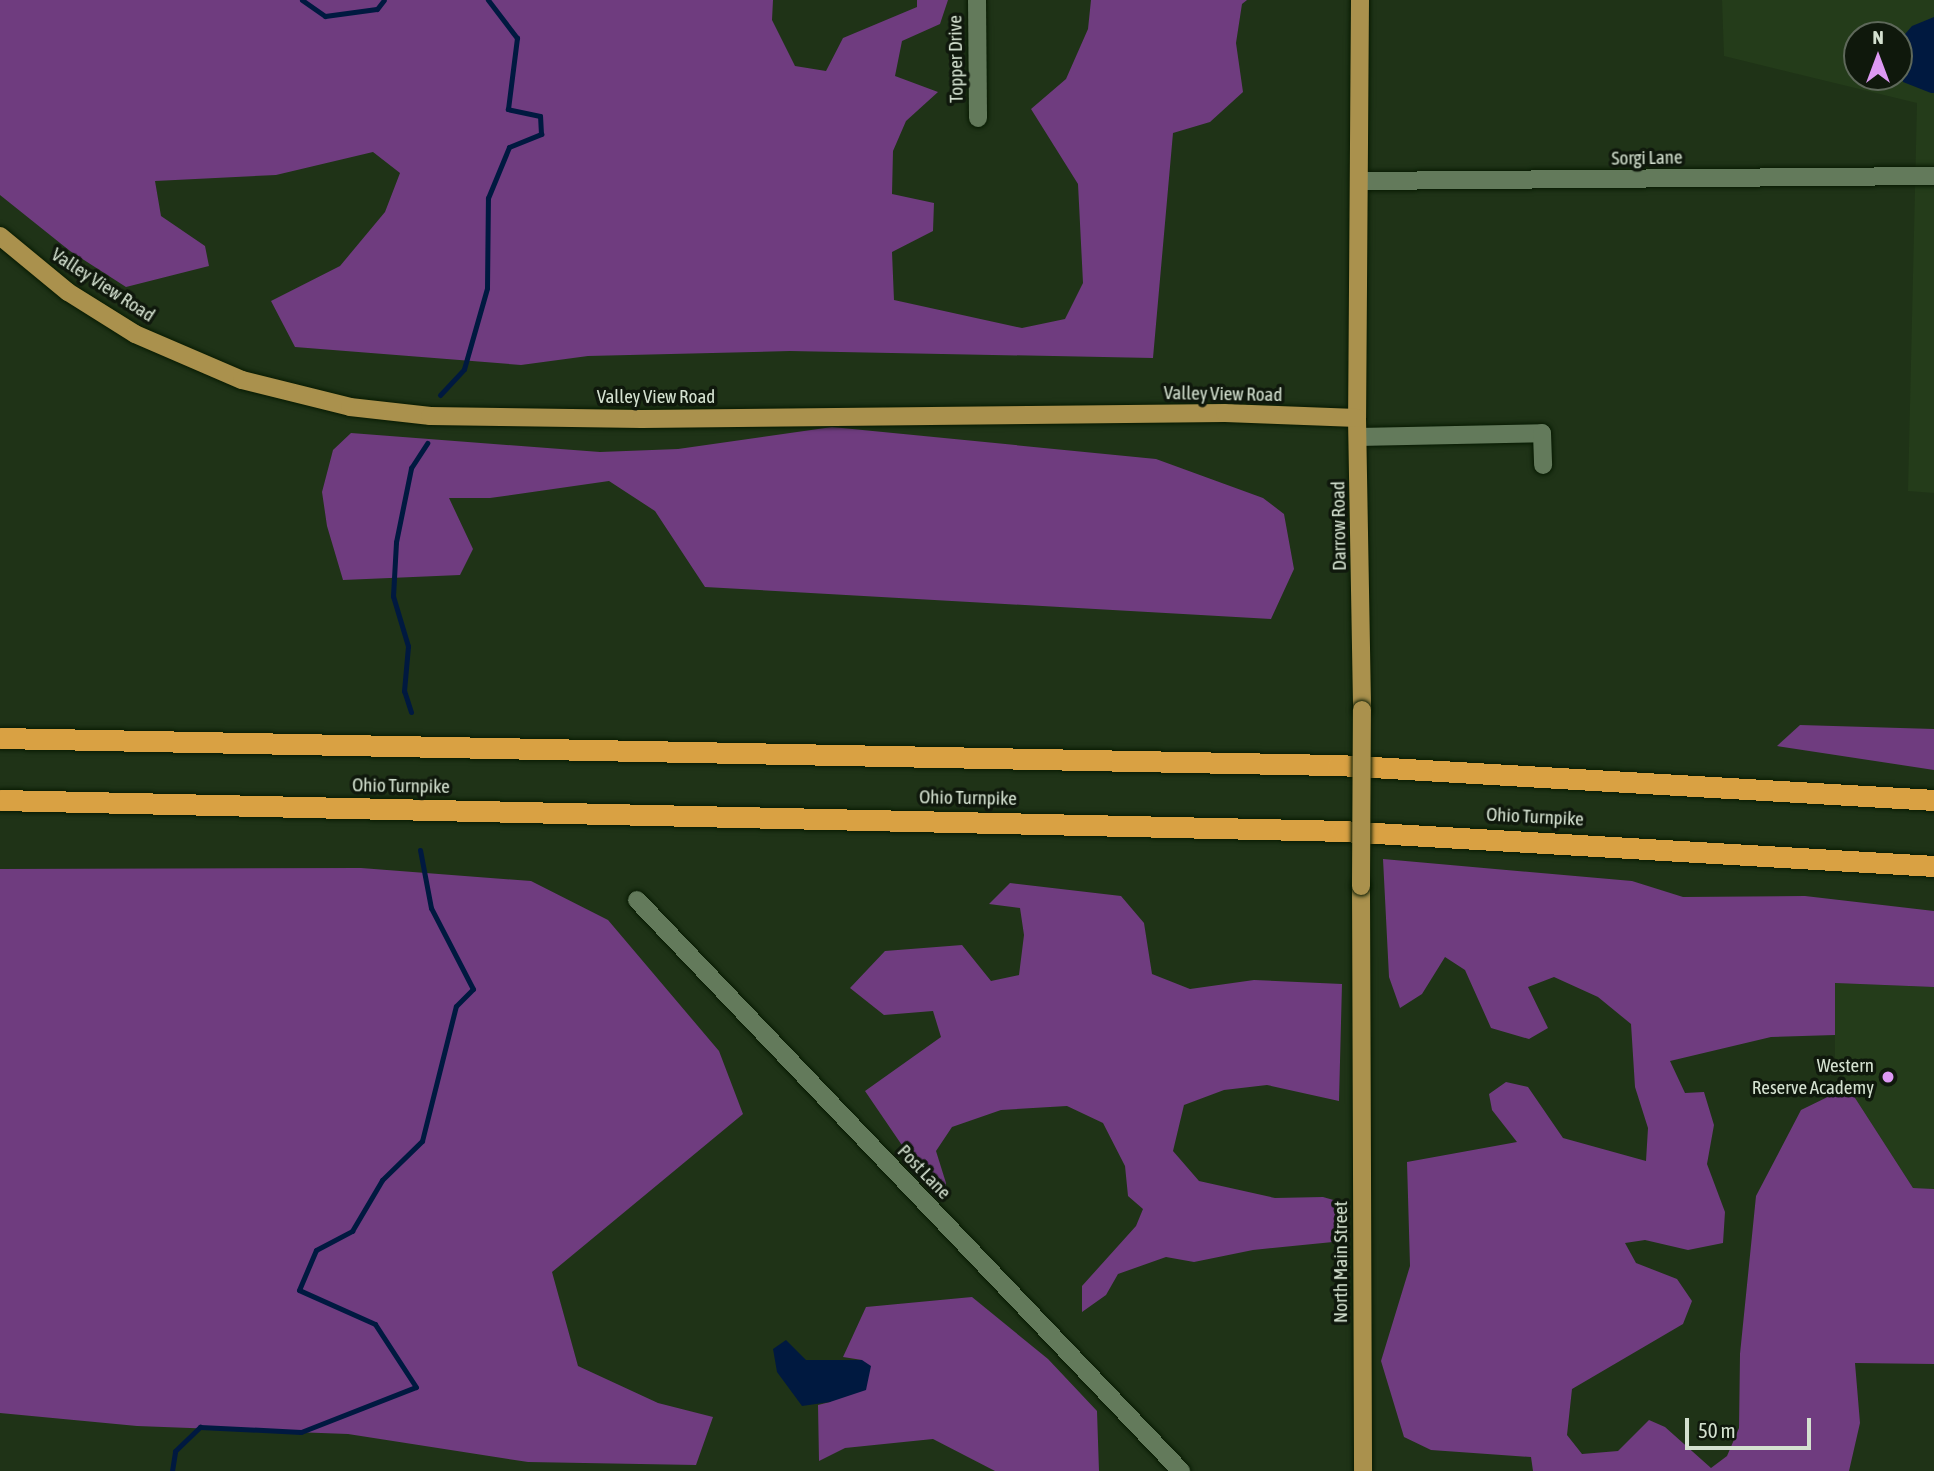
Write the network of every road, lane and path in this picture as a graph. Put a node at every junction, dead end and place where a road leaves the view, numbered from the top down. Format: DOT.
graph roads {
  1 [pos="977,0"];
  2 [pos="1360,0"];
  3 [pos="978,118"];
  4 [pos="1934,176"];
  5 [pos="1360,181"];
  6 [pos="0,236"];
  7 [pos="1357,418"];
  8 [pos="1358,437"];
  9 [pos="1543,465"];
  10 [pos="0,738"];
  11 [pos="0,800"];
  12 [pos="1934,800"];
  13 [pos="1934,866"];
  14 [pos="637,900"];
  15 [pos="1360,1052"];
  16 [pos="1181,1471"];
  17 [pos="1363,1471"];
  1 -- 3 [label="street, Topper Drive"];
  2 -- 5 [label="main road, Darrow Road"];
  4 -- 5 [label="street, Sorgi Lane"];
  5 -- 7 [label="main road, Darrow Road"];
  6 -- 7 [label="main road, Valley View Road"];
  7 -- 8 [label="main road, Darrow Road"];
  8 -- 9 [label="street"];
  8 -- 15 [label="main road, Darrow Road, bridge"];
  10 -- 12 [label="highway, Ohio Turnpike"];
  11 -- 13 [label="highway, Ohio Turnpike"];
  14 -- 16 [label="street, Post Lane"];
  15 -- 17 [label="main road, North Main Street"];
}
